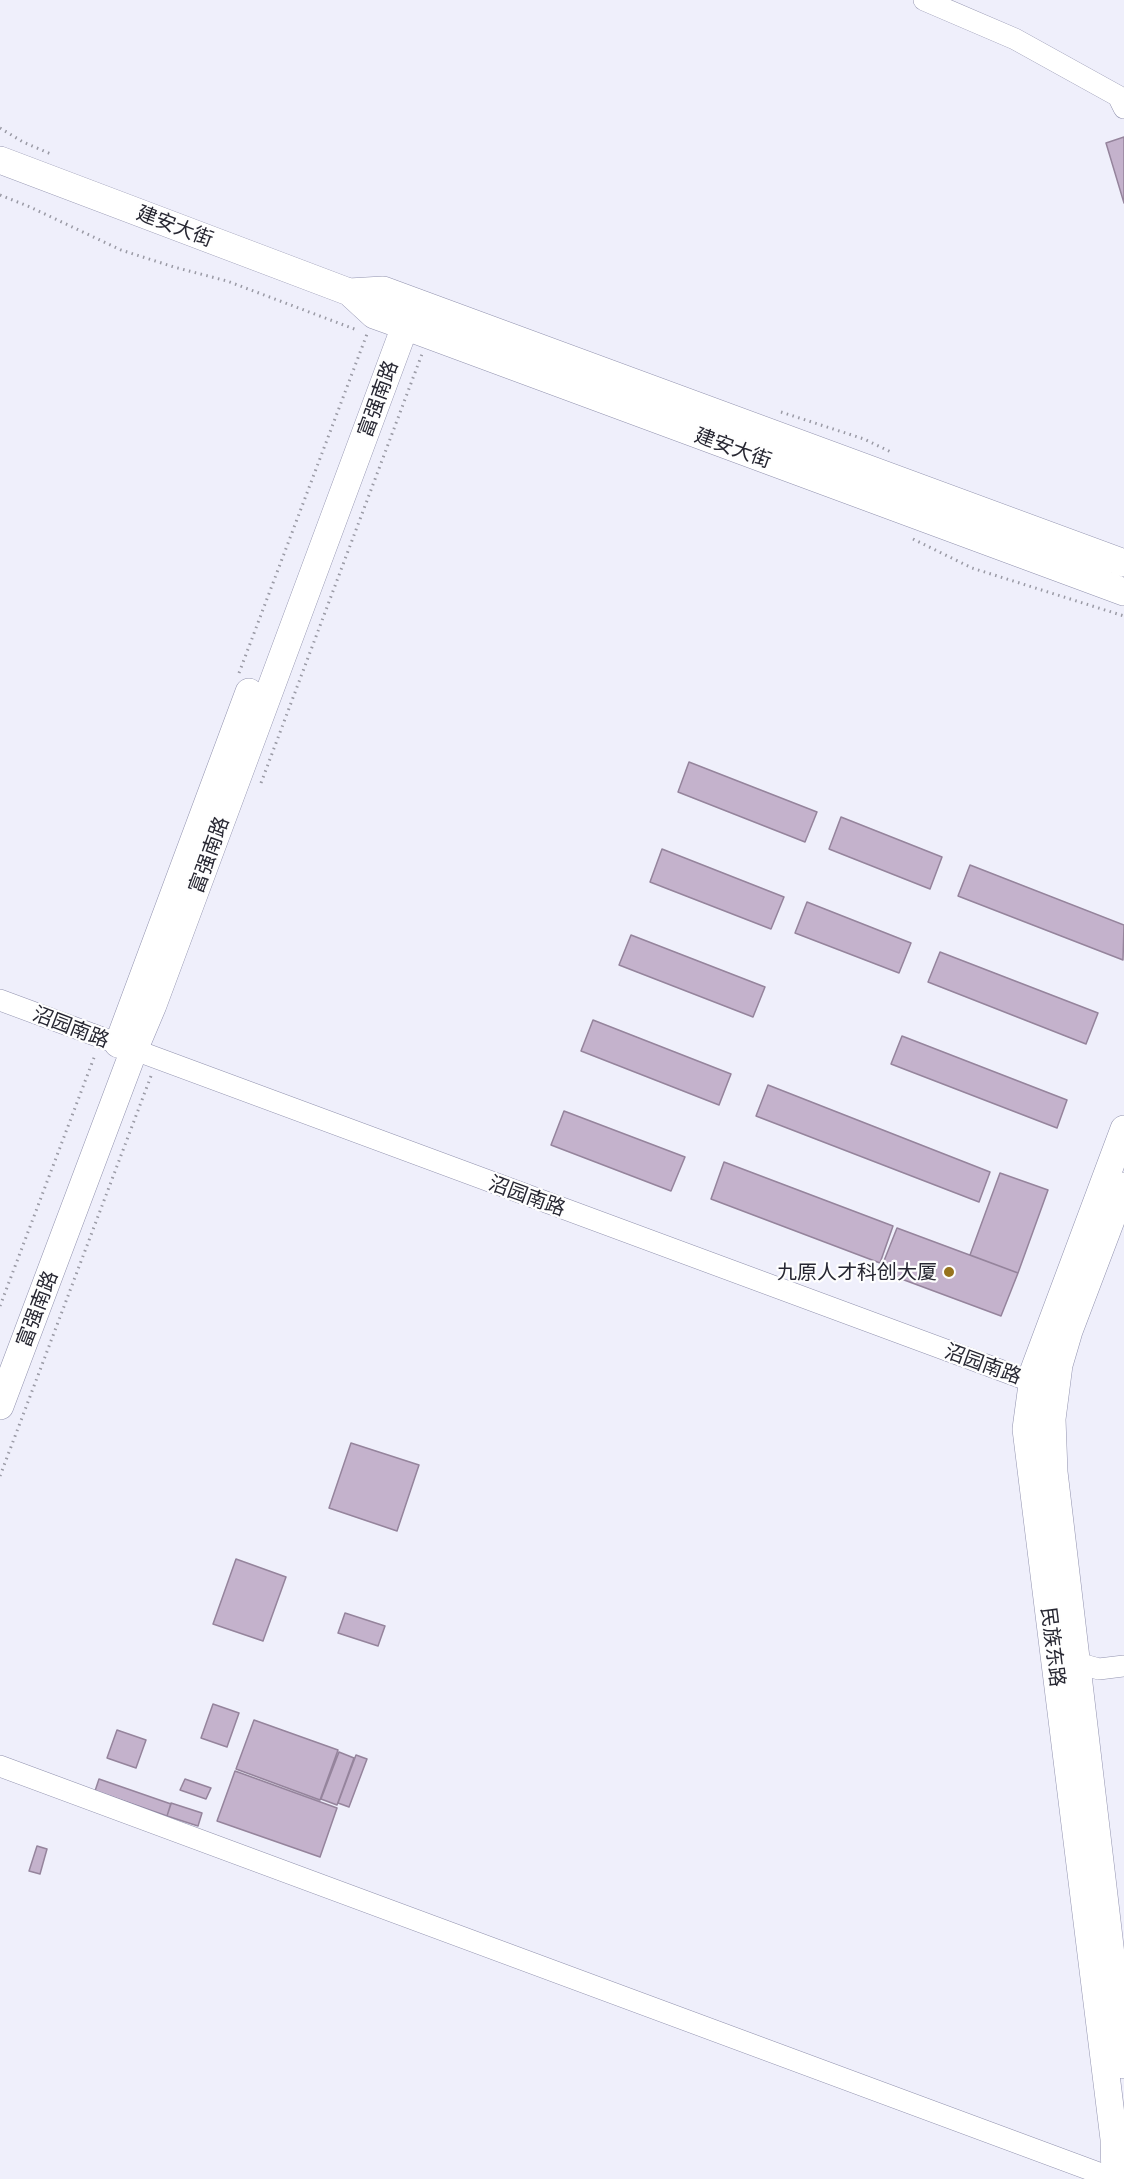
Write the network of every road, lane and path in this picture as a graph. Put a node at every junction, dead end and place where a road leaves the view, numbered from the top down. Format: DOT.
graph roads {
  1 [pos="924,0"];
  2 [pos="1124,108"];
  3 [pos="0,160"];
  4 [pos="401,311"];
  5 [pos="1124,563"];
  6 [pos="1124,592"];
  7 [pos="0,1000"];
  8 [pos="126,1047"];
  9 [pos="1124,1129"];
  10 [pos="1124,1186"];
  11 [pos="0,1356"];
  12 [pos="1044,1386"];
  13 [pos="0,1406"];
  14 [pos="1077,1663"];
  15 [pos="1124,1666"];
  16 [pos="0,1766"];
  17 [pos="1124,2066"];
  18 [pos="1115,2179"];
  1 -- 2 [label="street"];
  3 -- 4 [label="main road, 建安大街"];
  4 -- 5 [label="main road, 建安大街"];
  4 -- 6 [label="main road, 建安大街"];
  4 -- 8 [label="main road, 富强南路"];
  7 -- 8 [label="street, 沼园南路"];
  8 -- 11 [label="main road, 富强南路"];
  8 -- 12 [label="street, 沼园南路"];
  8 -- 13 [label="main road, 富强南路"];
  9 -- 12 [label="main road, 民族东路"];
  10 -- 12 [label="main road, 民族东路"];
  12 -- 14 [label="main road, 民族东路"];
  12 -- 18 [label="main road, 民族东路"];
  14 -- 15 [label="street"];
  14 -- 17 [label="main road, 民族东路"];
  16 -- 18 [label="street"];
}
